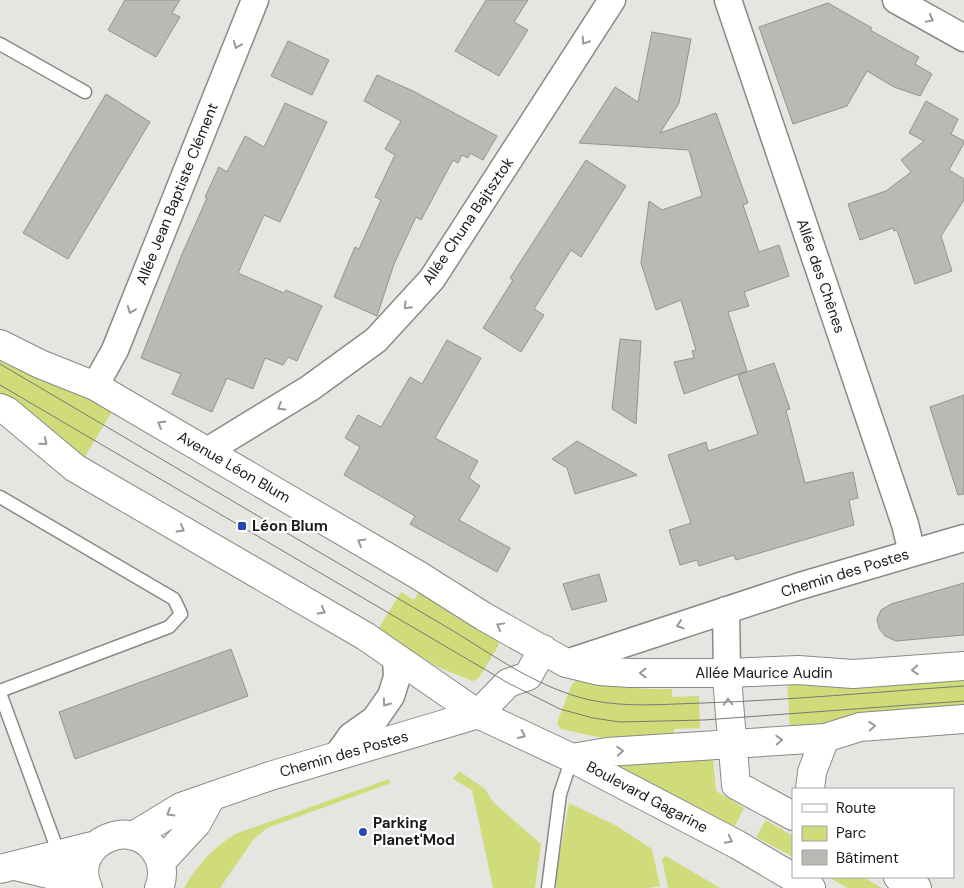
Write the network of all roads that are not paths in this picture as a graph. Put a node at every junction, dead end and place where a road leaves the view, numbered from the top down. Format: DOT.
graph roads {
  1 [pos="255,0"];
  2 [pos="612,0"];
  3 [pos="728,0"];
  4 [pos="896,0"];
  5 [pos="964,38"];
  6 [pos="0,44"];
  7 [pos="85,92"];
  8 [pos="0,344"];
  9 [pos="95,386"];
  10 [pos="0,408"];
  11 [pos="207,451"];
  12 [pos="0,498"];
  13 [pos="964,538"];
  14 [pos="912,553"];
  15 [pos="726,610"];
  16 [pos="554,656"];
  17 [pos="396,657"];
  18 [pos="964,666"];
  19 [pos="727,673"];
  20 [pos="0,692"];
  21 [pos="478,714"];
  22 [pos="964,719"];
  23 [pos="825,738"];
  24 [pos="733,743"];
  25 [pos="336,757"];
  26 [pos="572,758"];
  27 [pos="810,788"];
  28 [pos="211,798"];
  29 [pos="792,815"];
  30 [pos="133,836"];
  31 [pos="96,845"];
  32 [pos="59,854"];
  33 [pos="6,867"];
  34 [pos="160,875"];
  35 [pos="792,877"];
  36 [pos="794,878"];
  37 [pos="900,878"];
  38 [pos="87,886"];
  39 [pos="548,888"];
  40 [pos="811,888"];
  41 [pos="917,888"];
  1 -- 9 [label="street, Allée Jean Baptiste Clément, one-way"];
  2 -- 11 [label="street, Allée Chuna Bajtsztok, one-way"];
  3 -- 14 [label="street, Allée des Chênes"];
  4 -- 5 [label="street, one-way"];
  6 -- 7 [label="lane"];
  8 -- 9 [label="main road, Avenue Léon Blum"];
  11 -- 9 [label="main road, Avenue Léon Blum, one-way"];
  10 -- 17 [label="main road, one-way"];
  16 -- 11 [label="main road, Avenue Léon Blum, one-way"];
  12 -- 20 [label="lane"];
  13 -- 14 [label="street, Chemin des Postes"];
  14 -- 15 [label="street, Chemin des Postes"];
  15 -- 16 [label="street, Chemin des Postes, one-way"];
  15 -- 19 [label="street"];
  19 -- 16 [label="main road, Allée Maurice Audin, one-way"];
  16 -- 21 [label="main road"];
  17 -- 21 [label="main road"];
  17 -- 25 [label="street, one-way"];
  18 -- 19 [label="main road, Allée Maurice Audin, one-way"];
  24 -- 19 [label="main road, one-way"];
  20 -- 32 [label="lane"];
  21 -- 25 [label="main road, Chemin des Postes"];
  21 -- 26 [label="main road, Boulevard Gagarine, one-way"];
  23 -- 22 [label="main road, one-way"];
  24 -- 23 [label="main road, one-way"];
  23 -- 27 [label="main road"];
  26 -- 24 [label="main road, one-way"];
  24 -- 29 [label="main road"];
  25 -- 28 [label="main road, Chemin des Postes"];
  26 -- 35 [label="main road, Boulevard Gagarine, one-way"];
  26 -- 39 [label="lane"];
  28 -- 30 [label="main road, Chemin des Postes, one-way"];
  28 -- 34 [label="main road"];
  30 -- 31 [label="main road"];
  30 -- 34 [label="main road"];
  31 -- 32 [label="main road"];
  31 -- 38 [label="main road"];
  32 -- 33 [label="main road"];
  33 -- 38 [label="main road"];
  36 -- 40 [label="main road, Boulevard Gagarine, one-way"];
  37 -- 41 [label="main road"];
}
